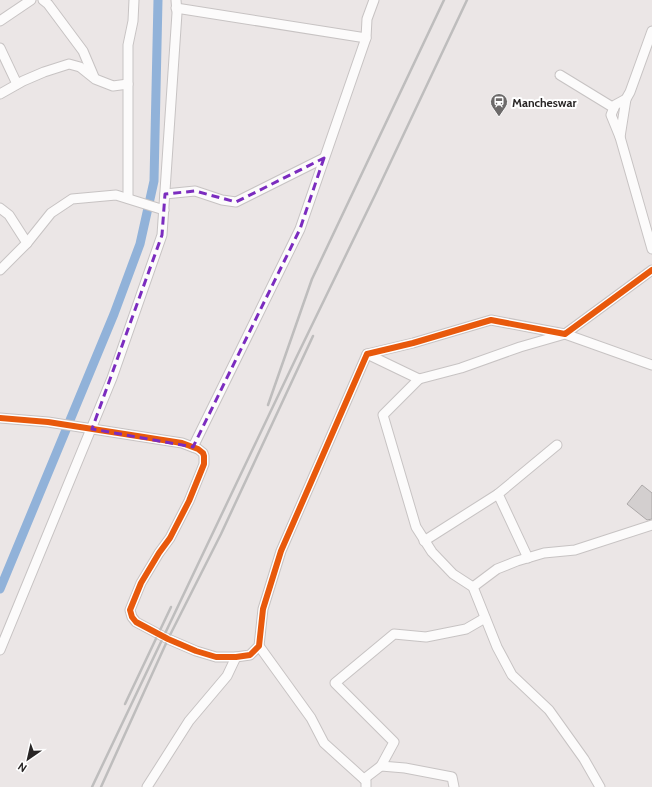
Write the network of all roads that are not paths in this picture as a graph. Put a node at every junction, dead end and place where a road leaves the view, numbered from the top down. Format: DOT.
graph roads {
  1 [pos="31,0"];
  2 [pos="43,0"];
  3 [pos="134,0"];
  4 [pos="374,0"];
  5 [pos="176,4"];
  6 [pos="0,21"];
  7 [pos="652,31"];
  8 [pos="366,38"];
  9 [pos="0,48"];
  10 [pos="560,75"];
  11 [pos="95,79"];
  12 [pos="17,84"];
  13 [pos="128,84"];
  14 [pos="0,94"];
  15 [pos="626,99"];
  16 [pos="614,108"];
  17 [pos="620,137"];
  18 [pos="324,158"];
  19 [pos="165,194"];
  20 [pos="129,199"];
  21 [pos="0,208"];
  22 [pos="164,210"];
  23 [pos="27,243"];
  24 [pos="652,249"];
  25 [pos="0,270"];
  26 [pos="652,270"];
  27 [pos="565,334"];
  28 [pos="367,354"];
  29 [pos="652,365"];
  30 [pos="419,379"];
  31 [pos="0,418"];
  32 [pos="92,429"];
  33 [pos="557,445"];
  34 [pos="193,447"];
  35 [pos="498,494"];
  36 [pos="652,525"];
  37 [pos="424,541"];
  38 [pos="528,558"];
  39 [pos="474,587"];
  40 [pos="485,618"];
  41 [pos="259,646"];
  42 [pos="0,650"];
  43 [pos="236,657"];
  44 [pos="381,766"];
  45 [pos="365,783"];
  46 [pos="147,787"];
  47 [pos="454,787"];
  48 [pos="600,787"];
  1 -- 6 [label="street"];
  2 -- 11 [label="street"];
  3 -- 13 [label="street"];
  4 -- 8 [label="street"];
  5 -- 8 [label="street"];
  5 -- 19 [label="street"];
  7 -- 15 [label="street"];
  8 -- 18 [label="street"];
  9 -- 12 [label="street"];
  10 -- 16 [label="street"];
  11 -- 12 [label="street"];
  11 -- 13 [label="street"];
  12 -- 14 [label="street"];
  13 -- 20 [label="street"];
  15 -- 16 [label="street"];
  15 -- 17 [label="street"];
  16 -- 17 [label="street"];
  17 -- 24 [label="street"];
  18 -- 19 [label="street"];
  18 -- 34 [label="street"];
  19 -- 22 [label="street"];
  20 -- 22 [label="street"];
  20 -- 23 [label="street"];
  21 -- 23 [label="street"];
  22 -- 32 [label="street"];
  23 -- 25 [label="street"];
  26 -- 27 [label="street"];
  27 -- 28 [label="street"];
  27 -- 29 [label="street"];
  27 -- 30 [label="street"];
  28 -- 30 [label="street"];
  28 -- 41 [label="street"];
  30 -- 37 [label="street"];
  31 -- 32 [label="street"];
  32 -- 34 [label="street"];
  32 -- 42 [label="street"];
  33 -- 35 [label="street"];
  34 -- 43 [label="street"];
  35 -- 37 [label="street"];
  35 -- 38 [label="street"];
  36 -- 38 [label="street"];
  37 -- 39 [label="street"];
  38 -- 39 [label="street"];
  39 -- 40 [label="street"];
  40 -- 44 [label="street"];
  40 -- 48 [label="street"];
  41 -- 43 [label="street"];
  41 -- 45 [label="street"];
  43 -- 46 [label="street"];
  44 -- 45 [label="street"];
  44 -- 47 [label="street"];
}
